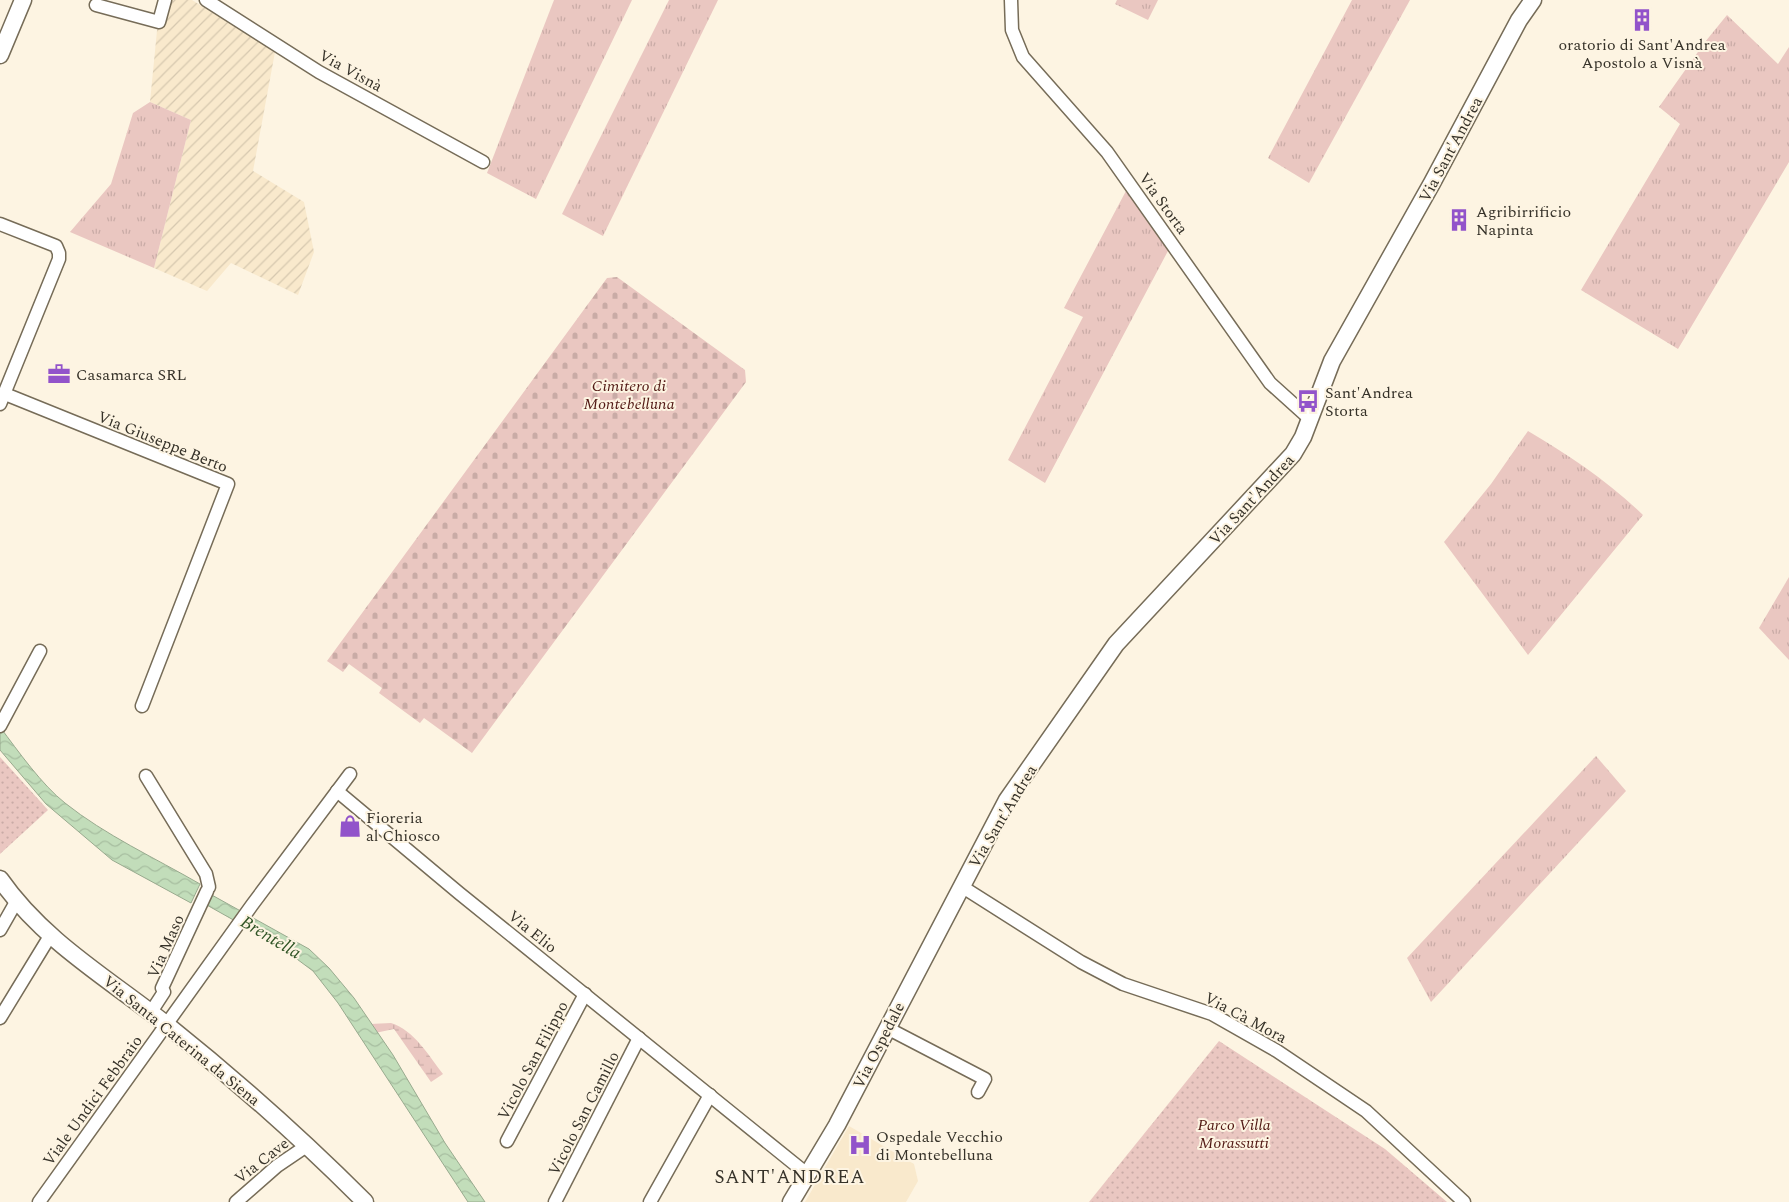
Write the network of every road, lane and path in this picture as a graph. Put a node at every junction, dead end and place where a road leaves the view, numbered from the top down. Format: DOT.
graph roads {
  1 [pos="22,0"];
  2 [pos="165,0"];
  3 [pos="206,0"];
  4 [pos="1011,0"];
  5 [pos="1534,0"];
  6 [pos="96,5"];
  7 [pos="0,55"];
  8 [pos="483,162"];
  9 [pos="0,224"];
  10 [pos="2,399"];
  11 [pos="1310,419"];
  12 [pos="40,650"];
  13 [pos="142,706"];
  14 [pos="4,708"];
  15 [pos="0,726"];
  16 [pos="350,774"];
  17 [pos="146,776"];
  18 [pos="337,791"];
  19 [pos="0,879"];
  20 [pos="961,886"];
  21 [pos="16,902"];
  22 [pos="0,930"];
  23 [pos="50,936"];
  24 [pos="585,994"];
  25 [pos="151,1012"];
  26 [pos="0,1018"];
  27 [pos="166,1024"];
  28 [pos="887,1028"];
  29 [pos="639,1038"];
  30 [pos="978,1092"];
  31 [pos="710,1095"];
  32 [pos="507,1141"];
  33 [pos="308,1145"];
  34 [pos="807,1174"];
  35 [pos="39,1202"];
  36 [pos="236,1202"];
  37 [pos="365,1202"];
  38 [pos="555,1202"];
  39 [pos="650,1202"];
  40 [pos="791,1202"];
  41 [pos="1464,1202"];
  1 -- 7 [label="street"];
  2 -- 6 [label="street"];
  3 -- 8 [label="street, Via Visnà"];
  4 -- 11 [label="street, Via Storta"];
  5 -- 11 [label="street, Via Sant'Andrea"];
  9 -- 10 [label="street"];
  10 -- 13 [label="street, Via Giuseppe Berto"];
  11 -- 20 [label="street, Via Sant'Andrea"];
  12 -- 14 [label="street"];
  14 -- 15 [label="street"];
  16 -- 18 [label="street, Viale Undici Febbraio"];
  17 -- 25 [label="street, Via Maso"];
  18 -- 24 [label="street, Via Elio"];
  18 -- 27 [label="street, Viale Undici Febbraio"];
  19 -- 21 [label="street, Via Santa Caterina da Siena"];
  20 -- 28 [label="street, Via Ospedale"];
  20 -- 41 [label="street, Via Cà Mora"];
  21 -- 22 [label="street"];
  21 -- 23 [label="street, Via Santa Caterina da Siena"];
  23 -- 25 [label="street, Via Santa Caterina da Siena"];
  23 -- 26 [label="street"];
  24 -- 29 [label="street, Via Elio"];
  24 -- 32 [label="street, Vicolo San Filippo"];
  25 -- 27 [label="street, Via Santa Caterina da Siena"];
  27 -- 33 [label="street, Via Santa Caterina da Siena"];
  27 -- 35 [label="street, Viale Undici Febbraio"];
  28 -- 30 [label="street"];
  28 -- 34 [label="street, Via Ospedale"];
  29 -- 31 [label="street, Via Elio"];
  29 -- 38 [label="street, Vicolo San Camillo"];
  31 -- 34 [label="street, Via Elio"];
  31 -- 39 [label="street"];
  33 -- 36 [label="street, Via Cave"];
  33 -- 37 [label="street, Via Santa Caterina da Siena"];
  34 -- 40 [label="street, Via Ospedale"];
}
